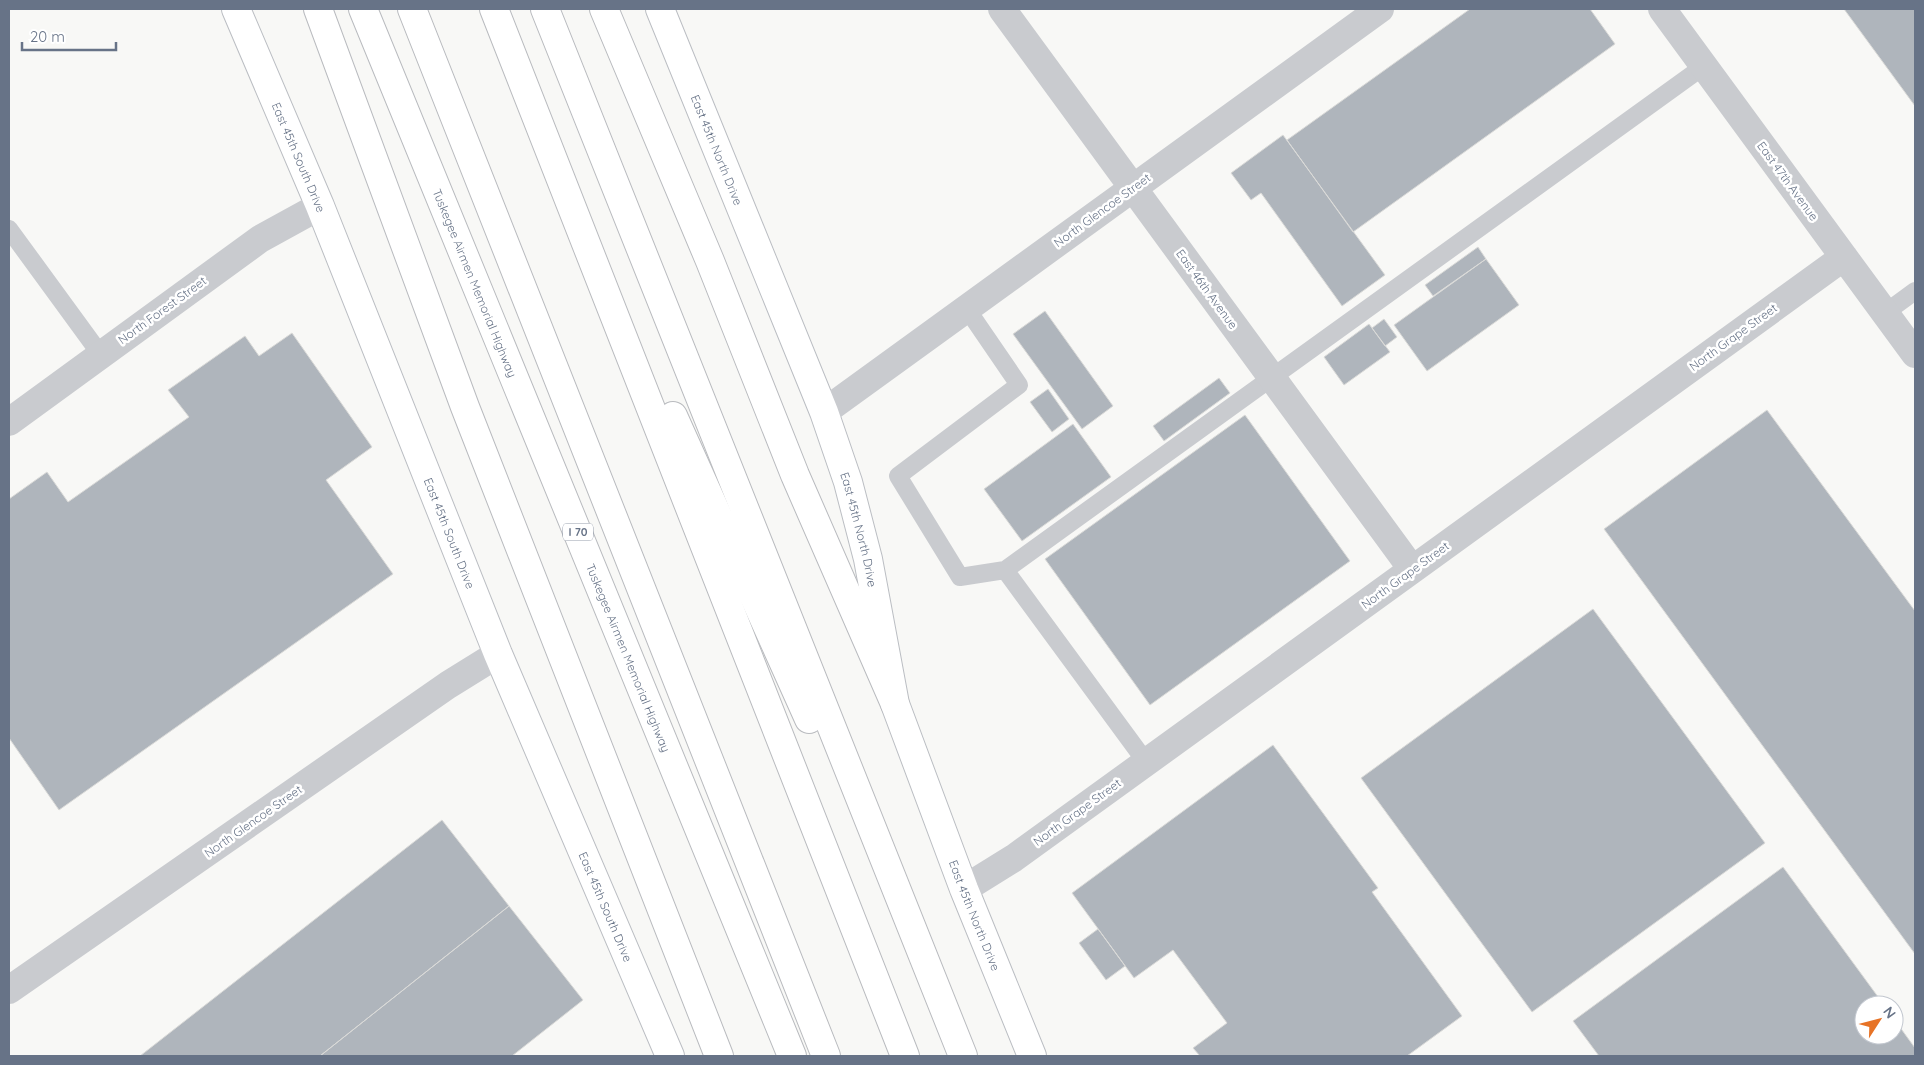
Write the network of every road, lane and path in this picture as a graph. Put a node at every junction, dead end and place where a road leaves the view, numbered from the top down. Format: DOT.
graph roads {
  1 [pos="236,9"];
  2 [pos="318,9"];
  3 [pos="363,9"];
  4 [pos="412,9"];
  5 [pos="494,9"];
  6 [pos="544,9"];
  7 [pos="604,9"];
  8 [pos="660,9"];
  9 [pos="1002,9"];
  10 [pos="1380,9"];
  11 [pos="1662,9"];
  12 [pos="1704,66"];
  13 [pos="528,96"];
  14 [pos="1133,188"];
  15 [pos="320,206"];
  16 [pos="9,229"];
  17 [pos="1844,257"];
  18 [pos="1915,291"];
  19 [pos="966,309"];
  20 [pos="1885,313"];
  21 [pos="1915,354"];
  22 [pos="101,355"];
  23 [pos="1273,379"];
  24 [pos="824,412"];
  25 [pos="9,422"];
  26 [pos="1412,569"];
  27 [pos="1005,570"];
  28 [pos="498,654"];
  29 [pos="895,704"];
  30 [pos="1146,762"];
  31 [pos="964,889"];
  32 [pos="9,990"];
  33 [pos="670,1056"];
  34 [pos="719,1056"];
  35 [pos="792,1056"];
  36 [pos="826,1056"];
  37 [pos="905,1056"];
  38 [pos="962,1056"];
  39 [pos="1032,1056"];
  1 -- 15 [label="main road, East 45th South Drive"];
  2 -- 34 [label="main road"];
  3 -- 35 [label="main road, Tuskegee Airmen Memorial Highway / I 70"];
  4 -- 36 [label="main road"];
  5 -- 13 [label="main road"];
  6 -- 38 [label="main road"];
  7 -- 29 [label="main road"];
  8 -- 24 [label="main road, East 45th North Drive"];
  9 -- 14 [label="street, East 46th Avenue"];
  10 -- 14 [label="street, North Glencoe Street"];
  11 -- 12 [label="street, East 47th Avenue"];
  12 -- 17 [label="street, East 47th Avenue"];
  12 -- 23 [label="lane"];
  13 -- 37 [label="main road"];
  13 -- 38 [label="main road"];
  14 -- 19 [label="street, North Glencoe Street"];
  14 -- 23 [label="street, East 46th Avenue"];
  15 -- 22 [label="street, North Forest Street"];
  15 -- 28 [label="main road, East 45th South Drive"];
  16 -- 22 [label="lane"];
  17 -- 20 [label="street, East 47th Avenue"];
  17 -- 26 [label="street, North Grape Street"];
  18 -- 20 [label="lane"];
  19 -- 24 [label="street, North Glencoe Street"];
  19 -- 27 [label="lane"];
  20 -- 21 [label="street, East 47th Avenue"];
  22 -- 25 [label="street, North Forest Street"];
  23 -- 26 [label="street, East 46th Avenue"];
  23 -- 27 [label="lane"];
  24 -- 29 [label="main road, East 45th North Drive"];
  26 -- 30 [label="street, North Grape Street"];
  27 -- 30 [label="lane"];
  28 -- 32 [label="street, North Glencoe Street"];
  28 -- 33 [label="main road, East 45th South Drive"];
  29 -- 31 [label="main road, East 45th North Drive"];
  30 -- 31 [label="street, North Grape Street"];
  31 -- 39 [label="main road, East 45th North Drive"];
}
